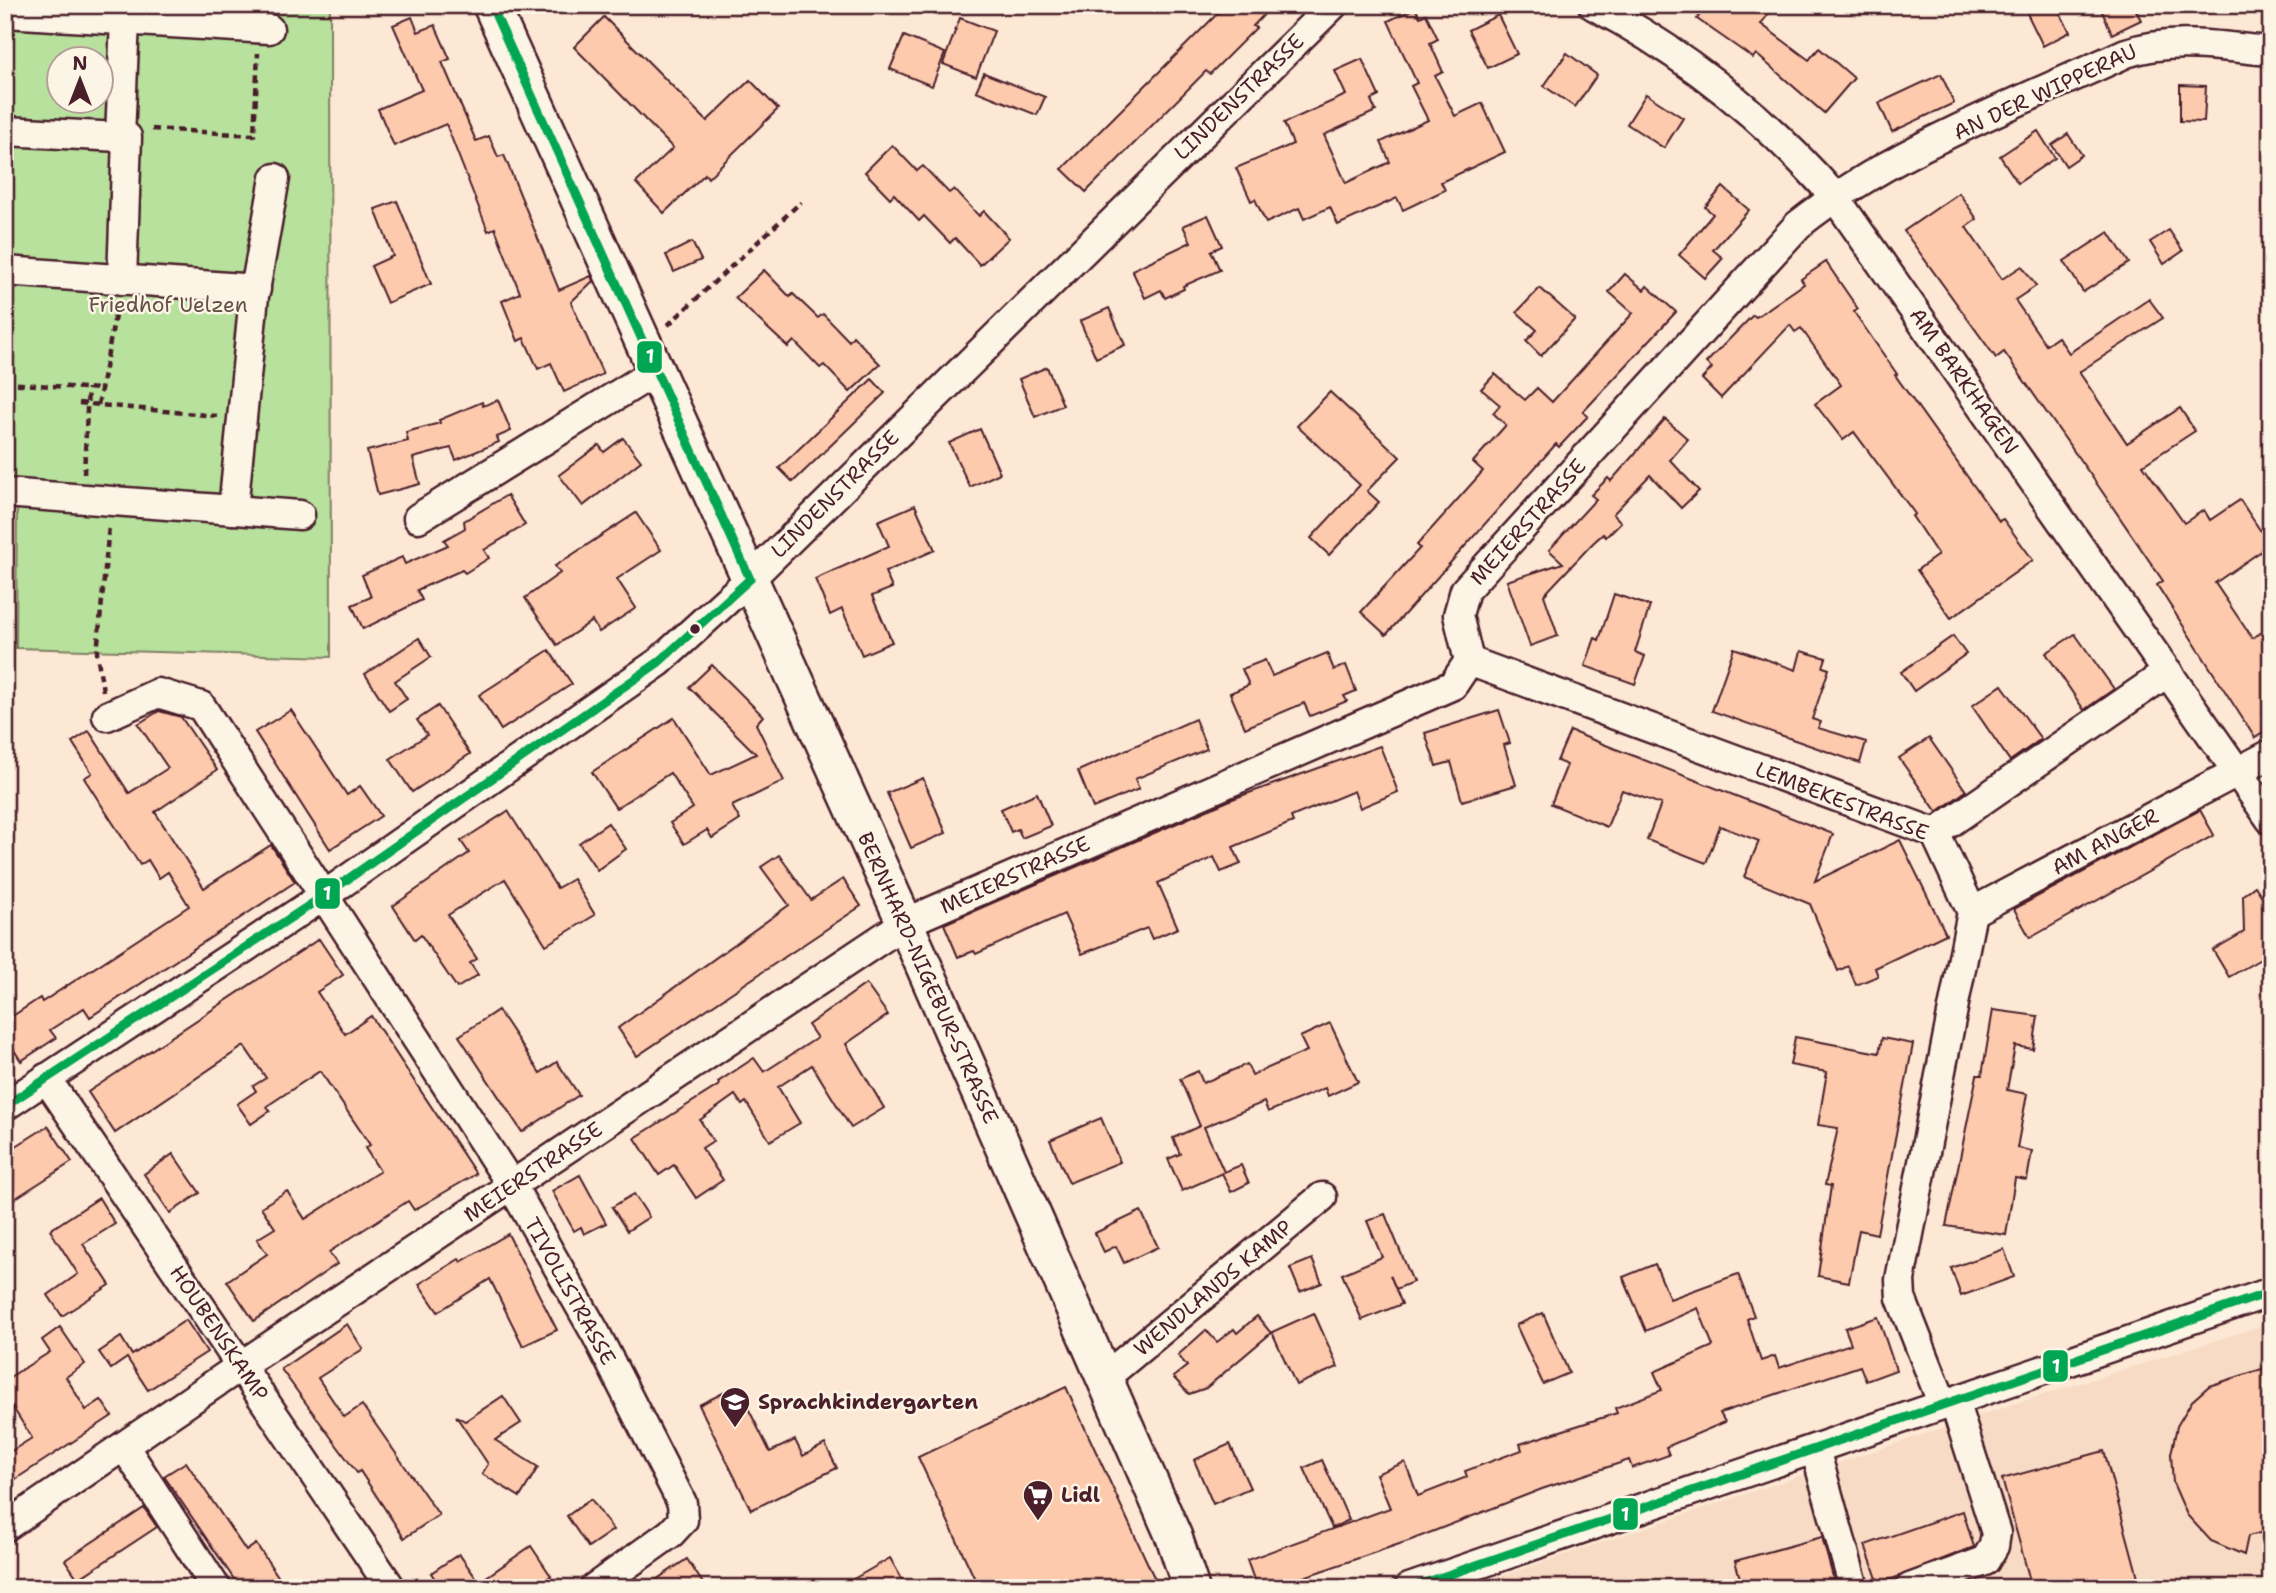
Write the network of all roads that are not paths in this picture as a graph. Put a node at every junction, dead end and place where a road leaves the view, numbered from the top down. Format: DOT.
graph roads {
  1 [pos="491,5"];
  2 [pos="1333,5"];
  3 [pos="1593,5"];
  4 [pos="5,13"];
  5 [pos="125,20"];
  6 [pos="257,23"];
  7 [pos="2271,51"];
  8 [pos="5,131"];
  9 [pos="120,132"];
  10 [pos="275,178"];
  11 [pos="1834,196"];
  12 [pos="5,271"];
  13 [pos="122,280"];
  14 [pos="256,289"];
  15 [pos="650,359"];
  16 [pos="5,493"];
  17 [pos="233,510"];
  18 [pos="300,515"];
  19 [pos="418,518"];
  20 [pos="750,579"];
  21 [pos="1469,661"];
  22 [pos="2168,672"];
  23 [pos="107,716"];
  24 [pos="2271,754"];
  25 [pos="2239,772"];
  26 [pos="2271,820"];
  27 [pos="1935,833"];
  28 [pos="325,895"];
  29 [pos="1972,912"];
  30 [pos="905,923"];
  31 [pos="46,1079"];
  32 [pos="5,1106"];
  33 [pos="512,1186"];
  34 [pos="1322,1198"];
  35 [pos="2271,1292"];
  36 [pos="242,1365"];
  37 [pos="1103,1379"];
  38 [pos="1948,1403"];
  39 [pos="124,1446"];
  40 [pos="1815,1449"];
  41 [pos="5,1527"];
  42 [pos="216,1588"];
  43 [pos="391,1588"];
  44 [pos="594,1588"];
  45 [pos="1191,1588"];
  46 [pos="1409,1588"];
  47 [pos="1854,1588"];
  48 [pos="1910,1588"];
  1 -- 15 [label="main road, BERNHARD-NIGEBUR-STRASSE"];
  2 -- 20 [label="street, LINDENSTRASSE"];
  3 -- 11 [label="street, AM BARKHAGEN"];
  4 -- 5 [label="street"];
  5 -- 6 [label="street"];
  5 -- 9 [label="street"];
  7 -- 11 [label="street, AN DER WIPPERAU"];
  8 -- 9 [label="street"];
  9 -- 13 [label="street"];
  10 -- 14 [label="street"];
  11 -- 21 [label="street, MEIERSTRASSE"];
  11 -- 22 [label="street, AM BARKHAGEN"];
  12 -- 13 [label="street"];
  13 -- 14 [label="street"];
  14 -- 17 [label="street"];
  15 -- 19 [label="street"];
  15 -- 20 [label="main road, BERNHARD-NIGEBUR-STRASSE"];
  16 -- 17 [label="street"];
  17 -- 18 [label="street"];
  20 -- 28 [label="street, LINDENSTRASSE"];
  20 -- 30 [label="main road, BERNHARD-NIGEBUR-STRASSE"];
  21 -- 27 [label="street, LEMBEKESTRASSE"];
  21 -- 30 [label="street, MEIERSTRASSE"];
  22 -- 25 [label="street, AM BARKHAGEN"];
  22 -- 27 [label="street"];
  23 -- 28 [label="street, TIVOLISTRASSE"];
  24 -- 25 [label="street, AM ANGER"];
  25 -- 26 [label="street, AM BARKHAGEN"];
  25 -- 29 [label="street, AM ANGER"];
  27 -- 29 [label="street, LEMBEKESTRASSE"];
  28 -- 31 [label="street, LINDENSTRASSE"];
  28 -- 33 [label="street, TIVOLISTRASSE"];
  29 -- 38 [label="street"];
  30 -- 33 [label="street, MEIERSTRASSE"];
  30 -- 37 [label="main road, BERNHARD-NIGEBUR-STRASSE"];
  31 -- 32 [label="street, LINDENSTRASSE"];
  31 -- 36 [label="street, HOUBENSKAMP"];
  33 -- 36 [label="street, MEIERSTRASSE"];
  33 -- 44 [label="street, TIVOLISTRASSE"];
  34 -- 37 [label="street, WENDLANDS KAMP"];
  35 -- 38 [label="street"];
  36 -- 39 [label="street, MEIERSTRASSE"];
  36 -- 43 [label="street, HOUBENSKAMP"];
  37 -- 45 [label="main road, BERNHARD-NIGEBUR-STRASSE"];
  38 -- 40 [label="street"];
  38 -- 48 [label="street"];
  39 -- 41 [label="street, MEIERSTRASSE"];
  39 -- 42 [label="street"];
  40 -- 46 [label="street"];
  40 -- 47 [label="street"];
}
